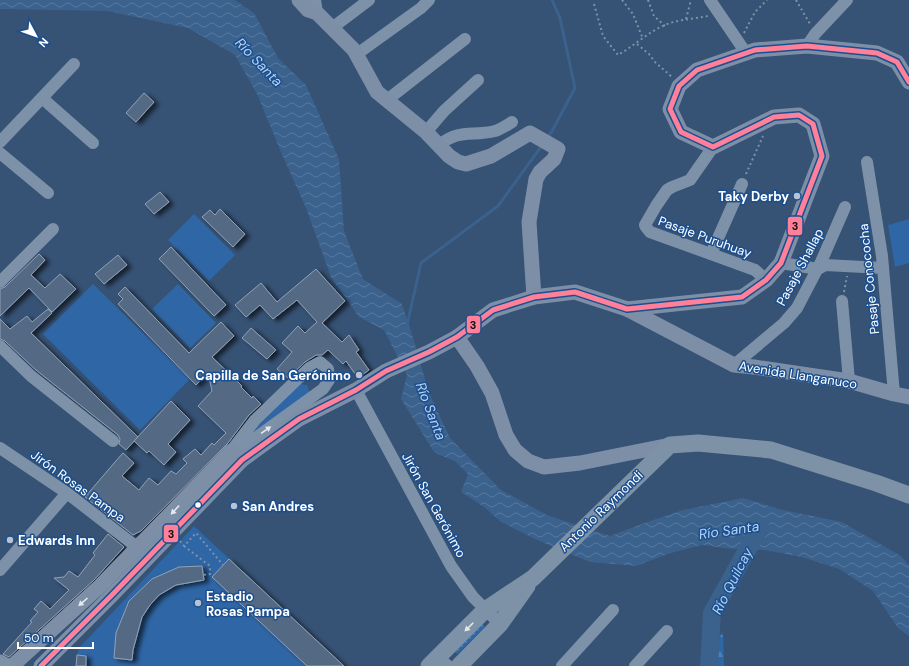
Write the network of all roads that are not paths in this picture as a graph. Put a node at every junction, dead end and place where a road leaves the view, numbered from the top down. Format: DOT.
graph roads {
  1 [pos="299,0"];
  2 [pos="369,0"];
  3 [pos="429,0"];
  4 [pos="710,0"];
  5 [pos="847,0"];
  6 [pos="316,6"];
  7 [pos="332,28"];
  8 [pos="465,39"];
  9 [pos="807,46"];
  10 [pos="746,53"];
  11 [pos="357,54"];
  12 [pos="74,64"];
  13 [pos="478,80"];
  14 [pos="909,82"];
  15 [pos="42,98"];
  16 [pos="387,100"];
  17 [pos="512,122"];
  18 [pos="426,132"];
  19 [pos="0,142"];
  20 [pos="93,143"];
  21 [pos="438,146"];
  22 [pos="713,147"];
  23 [pos="0,153"];
  24 [pos="867,162"];
  25 [pos="742,184"];
  26 [pos="48,193"];
  27 [pos="845,207"];
  28 [pos="52,229"];
  29 [pos="711,254"];
  30 [pos="781,263"];
  31 [pos="818,268"];
  32 [pos="883,268"];
  33 [pos="766,280"];
  34 [pos="0,282"];
  35 [pos="534,297"];
  36 [pos="842,301"];
  37 [pos="626,309"];
  38 [pos="457,337"];
  39 [pos="0,346"];
  40 [pos="734,365"];
  41 [pos="849,381"];
  42 [pos="356,390"];
  43 [pos="902,396"];
  44 [pos="113,441"];
  45 [pos="670,445"];
  46 [pos="0,448"];
  47 [pos="236,455"];
  48 [pos="67,493"];
  49 [pos="909,495"];
  50 [pos="171,533"];
  51 [pos="138,548"];
  52 [pos="0,570"];
  53 [pos="533,578"];
  54 [pos="105,591"];
  55 [pos="485,610"];
  56 [pos="613,610"];
  57 [pos="500,624"];
  58 [pos="666,631"];
  59 [pos="0,663"];
  60 [pos="438,663"];
  61 [pos="5,666"];
  62 [pos="12,666"];
  63 [pos="41,666"];
  64 [pos="459,666"];
  65 [pos="562,666"];
  66 [pos="636,666"];
  1 -- 6 [label="main road"];
  2 -- 7 [label="street"];
  3 -- 11 [label="street"];
  4 -- 10 [label="street"];
  5 -- 9 [label="street"];
  6 -- 7 [label="main road"];
  7 -- 11 [label="main road"];
  8 -- 16 [label="street"];
  9 -- 10 [label="main road"];
  9 -- 14 [label="main road"];
  10 -- 22 [label="main road"];
  11 -- 16 [label="main road"];
  12 -- 15 [label="street"];
  13 -- 18 [label="street"];
  15 -- 19 [label="street"];
  15 -- 20 [label="street"];
  16 -- 18 [label="main road"];
  17 -- 21 [label="street"];
  18 -- 21 [label="main road"];
  21 -- 35 [label="main road"];
  22 -- 29 [label="street, Pasaje Puruhuay"];
  22 -- 30 [label="main road"];
  23 -- 26 [label="street"];
  24 -- 32 [label="street, Pasaje Conococha"];
  25 -- 29 [label="street"];
  27 -- 31 [label="street, Pasaje Shallap"];
  28 -- 34 [label="street"];
  29 -- 33 [label="street, Pasaje Puruhuay"];
  30 -- 31 [label="street"];
  30 -- 33 [label="main road"];
  31 -- 32 [label="street"];
  31 -- 40 [label="street, Pasaje Shallap"];
  32 -- 43 [label="street, Pasaje Conococha"];
  33 -- 37 [label="main road"];
  35 -- 37 [label="main road"];
  35 -- 38 [label="main road"];
  36 -- 41 [label="street"];
  37 -- 40 [label="main road, Avenida Llanganuco"];
  38 -- 42 [label="main road"];
  38 -- 45 [label="main road"];
  39 -- 44 [label="street"];
  40 -- 41 [label="main road, Avenida Llanganuco"];
  41 -- 43 [label="main road, Avenida Llanganuco"];
  42 -- 47 [label="main road"];
  42 -- 55 [label="street, Jirón San Gerónimo"];
  45 -- 49 [label="highway"];
  45 -- 53 [label="highway, Antonio Raymondi"];
  46 -- 48 [label="street, Jirón Rosas Pampa"];
  47 -- 47 [label="street, one-way"];
  47 -- 50 [label="main road"];
  48 -- 51 [label="street, Jirón Rosas Pampa"];
  48 -- 52 [label="street"];
  50 -- 51 [label="main road"];
  50 -- 54 [label="main road"];
  51 -- 54 [label="main road"];
  53 -- 55 [label="highway"];
  53 -- 57 [label="highway"];
  54 -- 62 [label="main road, one-way"];
  54 -- 63 [label="main road"];
  55 -- 57 [label="street, Jirón San Gerónimo"];
  55 -- 60 [label="highway, one-way"];
  56 -- 65 [label="street"];
  57 -- 64 [label="highway"];
  58 -- 66 [label="street"];
  59 -- 61 [label="highway"];
}
